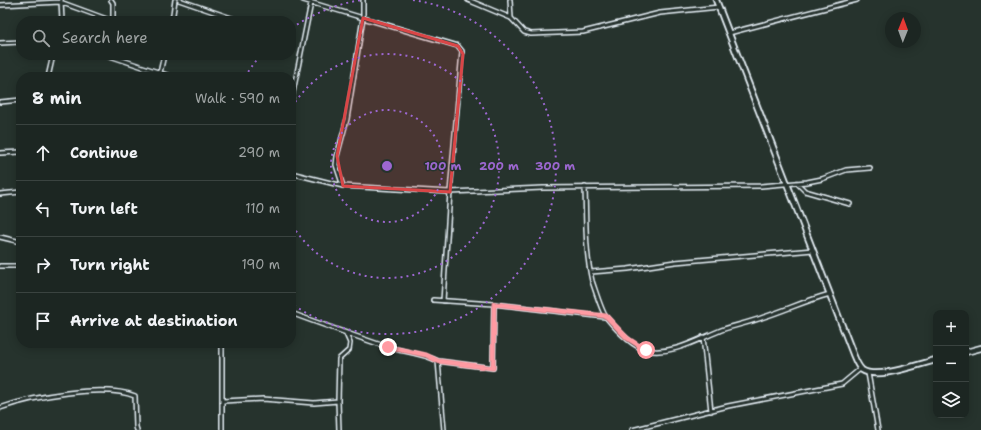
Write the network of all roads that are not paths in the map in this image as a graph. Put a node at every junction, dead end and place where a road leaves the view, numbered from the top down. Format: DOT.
graph roads {
  1 [pos="20,0"];
  2 [pos="111,0"];
  3 [pos="175,0"];
  4 [pos="179,0"];
  5 [pos="303,0"];
  6 [pos="362,0"];
  7 [pos="468,0"];
  8 [pos="510,0"];
  9 [pos="716,0"];
  10 [pos="857,0"];
  11 [pos="60,1"];
  12 [pos="311,3"];
  13 [pos="20,4"];
  14 [pos="0,5"];
  15 [pos="719,7"];
  16 [pos="62,16"];
  17 [pos="99,16"];
  18 [pos="113,16"];
  19 [pos="173,16"];
  20 [pos="225,16"];
  21 [pos="363,18"];
  22 [pos="511,18"];
  23 [pos="729,34"];
  24 [pos="16,42"];
  25 [pos="0,43"];
  26 [pos="52,60"];
  27 [pos="120,60"];
  28 [pos="163,60"];
  29 [pos="49,72"];
  30 [pos="151,72"];
  31 [pos="160,72"];
  32 [pos="296,77"];
  33 [pos="16,100"];
  34 [pos="0,102"];
  35 [pos="16,152"];
  36 [pos="0,153"];
  37 [pos="870,168"];
  38 [pos="296,174"];
  39 [pos="796,183"];
  40 [pos="788,184"];
  41 [pos="343,186"];
  42 [pos="585,187"];
  43 [pos="16,192"];
  44 [pos="450,192"];
  45 [pos="0,194"];
  46 [pos="850,204"];
  47 [pos="0,237"];
  48 [pos="16,241"];
  49 [pos="813,250"];
  50 [pos="0,266"];
  51 [pos="16,266"];
  52 [pos="591,272"];
  53 [pos="830,294"];
  54 [pos="433,300"];
  55 [pos="443,301"];
  56 [pos="494,304"];
  57 [pos="296,315"];
  58 [pos="606,316"];
  59 [pos="346,334"];
  60 [pos="703,337"];
  61 [pos="222,348"];
  62 [pos="981,348"];
  63 [pos="969,351"];
  64 [pos="438,361"];
  65 [pos="933,361"];
  66 [pos="860,369"];
  67 [pos="868,373"];
  68 [pos="223,401"];
  69 [pos="338,401"];
  70 [pos="0,408"];
  71 [pos="711,411"];
  72 [pos="137,430"];
  73 [pos="222,430"];
  74 [pos="339,430"];
  75 [pos="444,430"];
  76 [pos="632,430"];
  77 [pos="878,430"];
  1 -- 13 [label="street"];
  2 -- 18 [label="street"];
  3 -- 19 [label="street"];
  4 -- 20 [label="street"];
  5 -- 12 [label="street"];
  6 -- 21 [label="street"];
  7 -- 22 [label="street"];
  8 -- 22 [label="street"];
  9 -- 15 [label="street"];
  10 -- 23 [label="street"];
  11 -- 13 [label="street"];
  11 -- 16 [label="street"];
  11 -- 17 [label="street"];
  12 -- 21 [label="street"];
  12 -- 32 [label="street"];
  13 -- 14 [label="street"];
  15 -- 22 [label="street"];
  15 -- 23 [label="street"];
  21 -- 41 [label="street"];
  21 -- 44 [label="street"];
  23 -- 40 [label="street"];
  24 -- 25 [label="street"];
  26 -- 29 [label="street"];
  27 -- 30 [label="street"];
  28 -- 31 [label="street"];
  33 -- 34 [label="street"];
  35 -- 36 [label="street"];
  37 -- 39 [label="street"];
  38 -- 41 [label="street"];
  39 -- 40 [label="street"];
  39 -- 46 [label="street"];
  40 -- 42 [label="street"];
  40 -- 49 [label="street"];
  41 -- 44 [label="street"];
  42 -- 44 [label="street"];
  42 -- 52 [label="street"];
  43 -- 45 [label="street"];
  44 -- 55 [label="street"];
  47 -- 48 [label="street"];
  49 -- 52 [label="street"];
  49 -- 53 [label="street"];
  50 -- 51 [label="street"];
  52 -- 58 [label="street"];
  53 -- 60 [label="street"];
  53 -- 66 [label="street"];
  54 -- 55 [label="street"];
  55 -- 56 [label="street"];
  56 -- 58 [label="street"];
  56 -- 64 [label="street"];
  57 -- 59 [label="street"];
  58 -- 60 [label="street"];
  59 -- 64 [label="street"];
  59 -- 69 [label="street"];
  60 -- 71 [label="street"];
  61 -- 68 [label="street"];
  62 -- 63 [label="street"];
  64 -- 75 [label="street"];
  65 -- 67 [label="street"];
  66 -- 67 [label="street"];
  66 -- 71 [label="street"];
  67 -- 77 [label="street"];
  68 -- 69 [label="street"];
  68 -- 73 [label="street"];
  69 -- 74 [label="street"];
  70 -- 72 [label="street"];
  71 -- 76 [label="street"];
}
